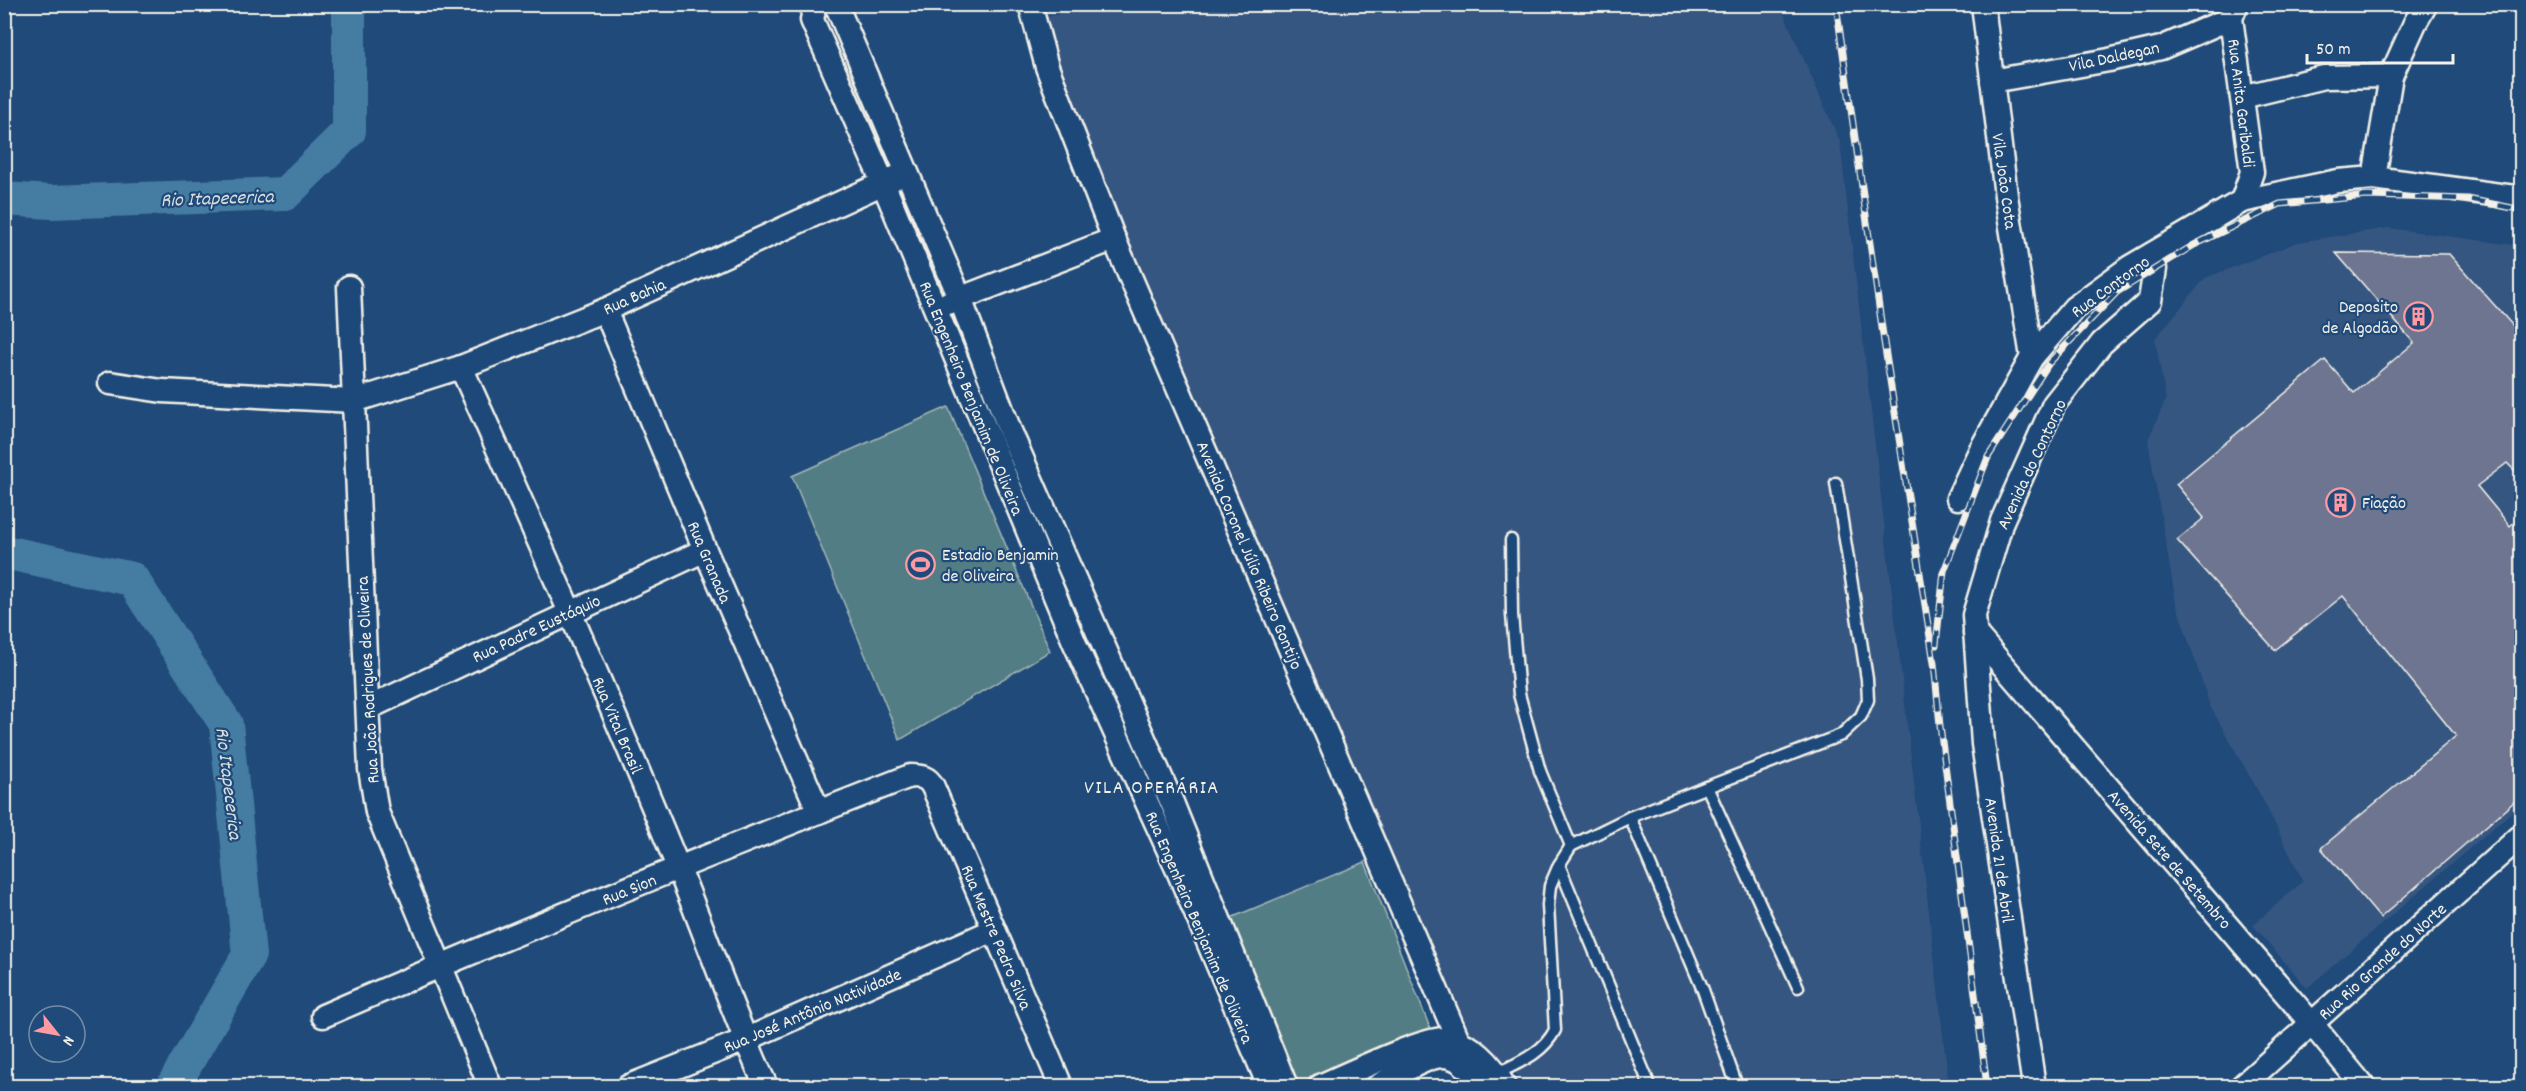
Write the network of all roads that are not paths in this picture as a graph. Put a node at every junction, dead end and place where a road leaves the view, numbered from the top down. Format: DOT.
graph roads {
  1 [pos="1030,4"];
  2 [pos="1983,4"];
  3 [pos="2426,4"];
  4 [pos="840,6"];
  5 [pos="2234,11"];
  6 [pos="813,12"];
  7 [pos="2391,76"];
  8 [pos="1992,81"];
  9 [pos="2242,97"];
  10 [pos="906,173"];
  11 [pos="2374,178"];
  12 [pos="884,183"];
  13 [pos="2522,198"];
  14 [pos="2242,201"];
  15 [pos="1114,238"];
  16 [pos="2153,254"];
  17 [pos="349,287"];
  18 [pos="960,298"];
  19 [pos="935,308"];
  20 [pos="605,310"];
  21 [pos="2032,357"];
  22 [pos="461,367"];
  23 [pos="110,383"];
  24 [pos="354,401"];
  25 [pos="1836,483"];
  26 [pos="1958,498"];
  27 [pos="1510,540"];
  28 [pos="705,550"];
  29 [pos="570,612"];
  30 [pos="1975,633"];
  31 [pos="368,708"];
  32 [pos="933,787"];
  33 [pos="1707,787"];
  34 [pos="819,812"];
  35 [pos="1630,817"];
  36 [pos="2522,835"];
  37 [pos="1571,846"];
  38 [pos="1559,865"];
  39 [pos="1187,867"];
  40 [pos="679,869"];
  41 [pos="994,930"];
  42 [pos="441,965"];
  43 [pos="1798,987"];
  44 [pos="322,1016"];
  45 [pos="2312,1024"];
  46 [pos="745,1040"];
  47 [pos="1451,1049"];
  48 [pos="1486,1079"];
  49 [pos="490,1086"];
  50 [pos="629,1086"];
  51 [pos="766,1086"];
  52 [pos="1061,1086"];
  53 [pos="1269,1086"];
  54 [pos="1286,1086"];
  55 [pos="1320,1086"];
  56 [pos="1378,1086"];
  57 [pos="1650,1086"];
  58 [pos="1737,1086"];
  59 [pos="2034,1086"];
  60 [pos="2242,1086"];
  61 [pos="2363,1086"];
  1 -- 15 [label="street, Avenida Coronel Júlio Ribeiro Gontijo"];
  2 -- 8 [label="street, Vila João Cota"];
  3 -- 7 [label="street"];
  4 -- 6 [label="street"];
  4 -- 10 [label="street, Rua Engenheiro Benjamim de Oliveira"];
  5 -- 8 [label="street, Vila Daldegan"];
  5 -- 9 [label="street, Rua Anita Garibaldi"];
  6 -- 12 [label="street, Rua Engenheiro Benjamim de Oliveira"];
  7 -- 9 [label="street"];
  7 -- 11 [label="street"];
  8 -- 21 [label="street, Vila João Cota"];
  9 -- 14 [label="street, Rua Anita Garibaldi"];
  10 -- 12 [label="street, Rua Bahia"];
  10 -- 18 [label="street, Rua Engenheiro Benjamim de Oliveira"];
  11 -- 13 [label="street, Rua Contorno"];
  11 -- 14 [label="street, Rua Contorno"];
  12 -- 19 [label="street, Rua Engenheiro Benjamim de Oliveira"];
  12 -- 20 [label="street, Rua Bahia"];
  14 -- 16 [label="street, Rua Contorno"];
  15 -- 18 [label="street"];
  15 -- 47 [label="street, Avenida Coronel Júlio Ribeiro Gontijo"];
  16 -- 21 [label="street, Rua Contorno"];
  16 -- 30 [label="street, Avenida do Contorno"];
  17 -- 24 [label="street, Rua João Rodrigues de Oliveira"];
  18 -- 19 [label="street"];
  18 -- 39 [label="street, Rua Engenheiro Benjamim de Oliveira"];
  19 -- 39 [label="street, Rua Engenheiro Benjamim de Oliveira"];
  20 -- 22 [label="street, Rua Bahia"];
  20 -- 28 [label="street, Rua Granada"];
  21 -- 26 [label="street, Rua Contorno"];
  22 -- 24 [label="street, Rua Bahia"];
  22 -- 29 [label="street, Rua Vital Brasil"];
  23 -- 24 [label="street"];
  24 -- 31 [label="street, Rua João Rodrigues de Oliveira"];
  25 -- 33 [label="lane"];
  27 -- 37 [label="lane"];
  28 -- 29 [label="street, Rua Padre Eustáquio"];
  28 -- 34 [label="street, Rua Granada"];
  29 -- 31 [label="street, Rua Padre Eustáquio"];
  29 -- 40 [label="street, Rua Vital Brasil"];
  30 -- 45 [label="street, Avenida Sete de Setembro"];
  30 -- 59 [label="street, Avenida 21 de Abril"];
  31 -- 42 [label="street, Rua João Rodrigues de Oliveira"];
  32 -- 34 [label="street, Rua Sion"];
  32 -- 41 [label="street, Rua Mestre Pedro Silva"];
  33 -- 35 [label="lane"];
  33 -- 43 [label="lane"];
  34 -- 40 [label="street, Rua Sion"];
  35 -- 37 [label="lane"];
  35 -- 58 [label="lane"];
  36 -- 45 [label="street, Rua Rio Grande do Norte"];
  37 -- 38 [label="lane"];
  38 -- 48 [label="lane"];
  38 -- 57 [label="lane"];
  39 -- 53 [label="street, Rua Engenheiro Benjamim de Oliveira"];
  39 -- 54 [label="street, Rua Engenheiro Benjamim de Oliveira"];
  40 -- 42 [label="street, Rua Sion"];
  40 -- 46 [label="street, Rua Vital Brasil"];
  41 -- 46 [label="street, Rua José Antônio Natividade"];
  41 -- 52 [label="street, Rua Mestre Pedro Silva"];
  42 -- 44 [label="street, Rua Sion"];
  42 -- 49 [label="street, Rua João Rodrigues de Oliveira"];
  45 -- 60 [label="street, Rua Rio Grande do Norte"];
  45 -- 61 [label="street, Avenida Sete de Setembro"];
  46 -- 50 [label="street, Rua José Antônio Natividade"];
  46 -- 51 [label="street, Rua Vital Brasil"];
  47 -- 48 [label="street, Avenida Coronel Júlio Ribeiro Gontijo"];
  47 -- 48 [label="street"];
  47 -- 55 [label="street"];
  47 -- 56 [label="street"];
}
